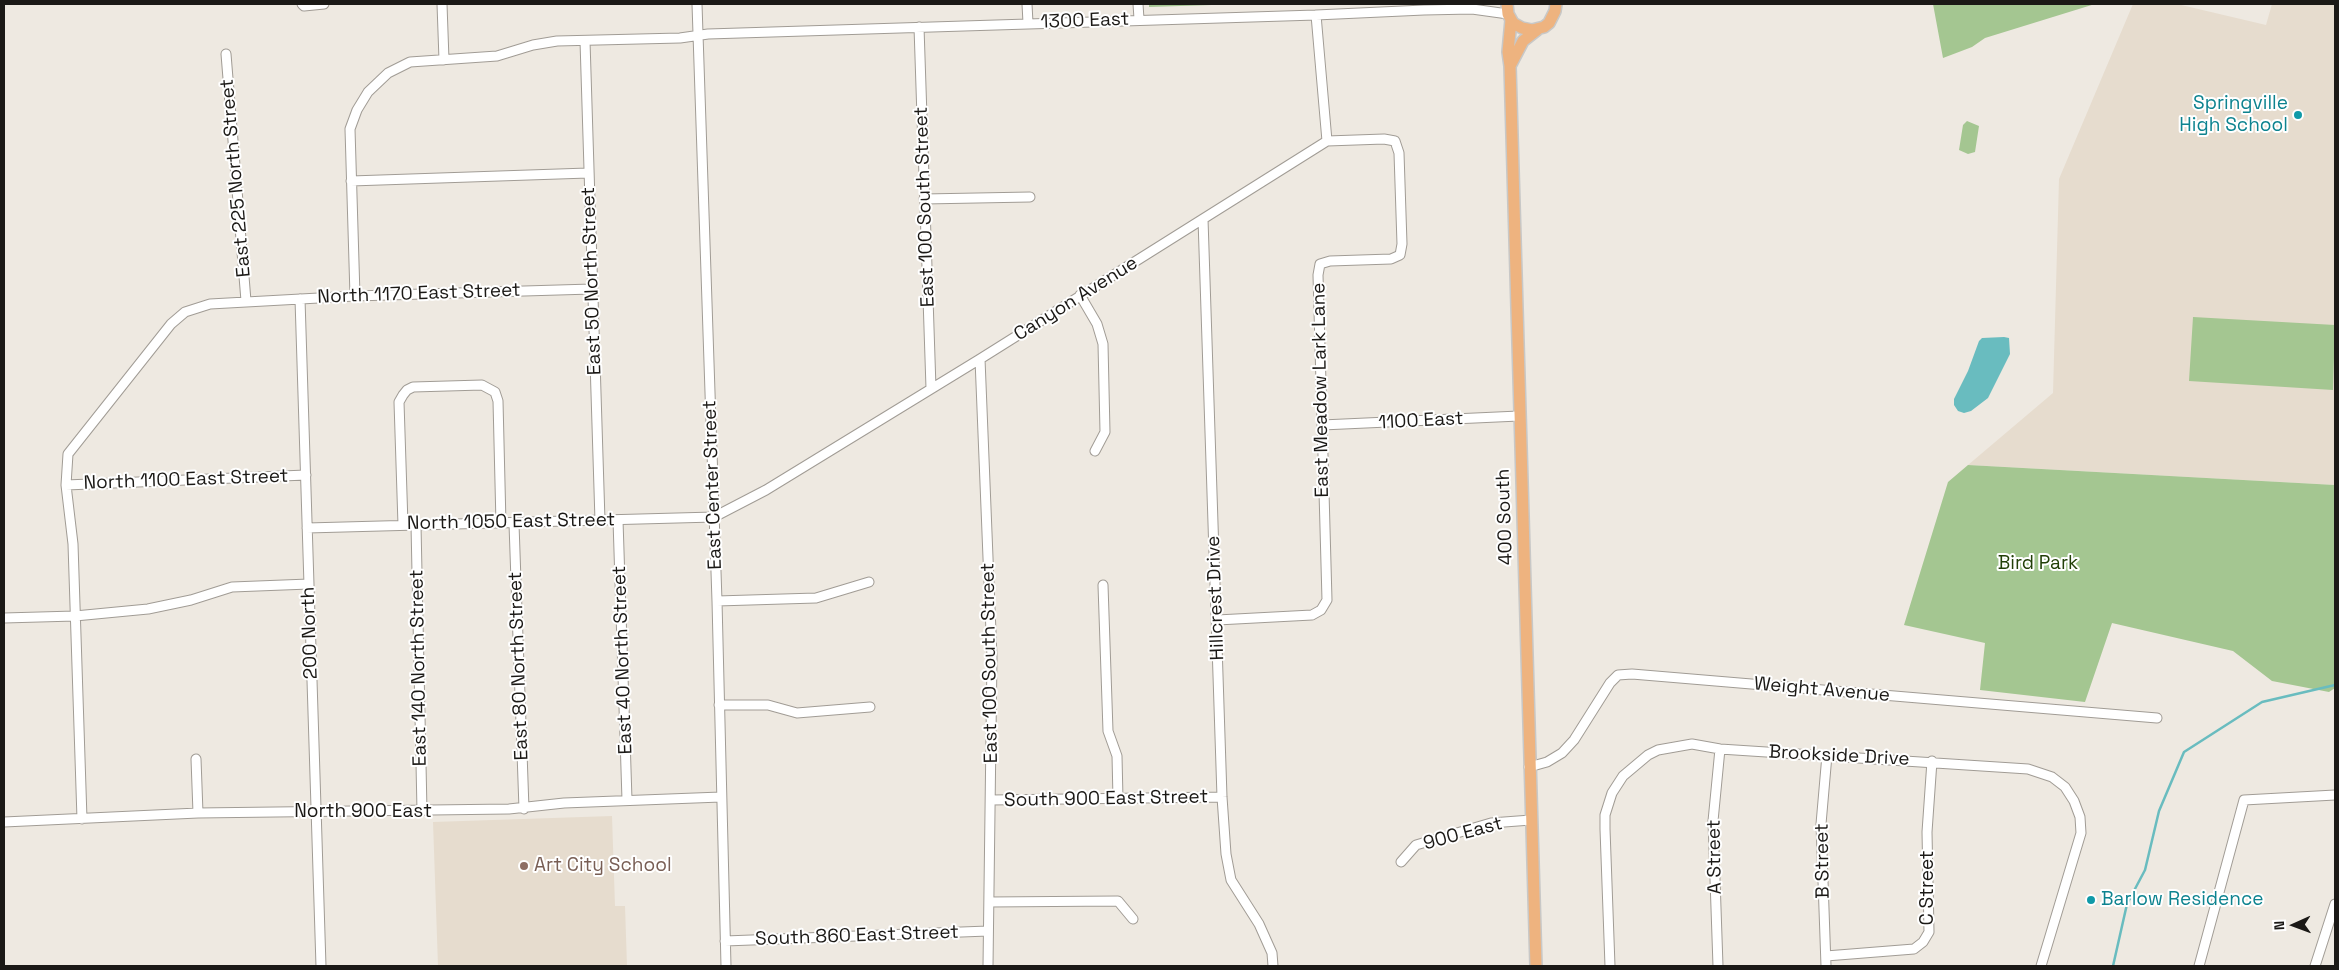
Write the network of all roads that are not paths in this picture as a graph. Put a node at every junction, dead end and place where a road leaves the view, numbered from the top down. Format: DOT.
graph roads {
  1 [pos="302,4"];
  2 [pos="324,4"];
  3 [pos="442,4"];
  4 [pos="697,4"];
  5 [pos="1027,4"];
  6 [pos="1138,4"];
  7 [pos="1490,4"];
  8 [pos="1556,4"];
  9 [pos="1472,9"];
  10 [pos="1509,12"];
  11 [pos="1316,15"];
  12 [pos="1139,20"];
  13 [pos="1028,23"];
  14 [pos="919,27"];
  15 [pos="1537,30"];
  16 [pos="698,35"];
  17 [pos="585,41"];
  18 [pos="226,54"];
  19 [pos="444,60"];
  20 [pos="1510,66"];
  21 [pos="1327,141"];
  22 [pos="588,173"];
  23 [pos="351,181"];
  24 [pos="1030,197"];
  25 [pos="924,199"];
  26 [pos="1203,219"];
  27 [pos="592,288"];
  28 [pos="356,296"];
  29 [pos="1080,296"];
  30 [pos="300,299"];
  31 [pos="246,301"];
  32 [pos="980,359"];
  33 [pos="931,388"];
  34 [pos="1519,416"];
  35 [pos="1322,425"];
  36 [pos="1095,451"];
  37 [pos="306,475"];
  38 [pos="66,485"];
  39 [pos="714,517"];
  40 [pos="618,520"];
  41 [pos="600,521"];
  42 [pos="501,524"];
  43 [pos="514,524"];
  44 [pos="403,525"];
  45 [pos="416,525"];
  46 [pos="307,528"];
  47 [pos="869,582"];
  48 [pos="309,584"];
  49 [pos="1103,585"];
  50 [pos="717,601"];
  51 [pos="74,616"];
  52 [pos="4,618"];
  53 [pos="1217,620"];
  54 [pos="719,705"];
  55 [pos="870,707"];
  56 [pos="2157,718"];
  57 [pos="1720,749"];
  58 [pos="1827,755"];
  59 [pos="196,759"];
  60 [pos="1932,762"];
  61 [pos="1529,767"];
  62 [pos="2335,795"];
  63 [pos="722,797"];
  64 [pos="1222,797"];
  65 [pos="1118,799"];
  66 [pos="627,800"];
  67 [pos="991,800"];
  68 [pos="524,809"];
  69 [pos="422,811"];
  70 [pos="316,812"];
  71 [pos="198,813"];
  72 [pos="82,819"];
  73 [pos="1531,820"];
  74 [pos="4,822"];
  75 [pos="1401,862"];
  76 [pos="989,902"];
  77 [pos="2335,904"];
  78 [pos="1133,919"];
  79 [pos="988,931"];
  80 [pos="725,942"];
  81 [pos="1826,956"];
  82 [pos="321,966"];
  83 [pos="726,966"];
  84 [pos="988,966"];
  85 [pos="1273,966"];
  86 [pos="1536,966"];
  87 [pos="1610,966"];
  88 [pos="1718,966"];
  89 [pos="1826,966"];
  90 [pos="2041,966"];
  91 [pos="2199,966"];
  92 [pos="2315,966"];
  1 -- 2 [label="street"];
  3 -- 19 [label="street"];
  4 -- 16 [label="street, East Center Street"];
  5 -- 13 [label="street"];
  6 -- 12 [label="street"];
  7 -- 9 [label="street, 1300 East"];
  8 -- 15 [label="main road, 400 South"];
  9 -- 10 [label="street, 1300 East"];
  9 -- 11 [label="street, 1300 East"];
  10 -- 15 [label="main road"];
  10 -- 20 [label="main road, 400 South"];
  11 -- 12 [label="street, 1300 East"];
  11 -- 21 [label="street"];
  12 -- 13 [label="street, 1300 East"];
  13 -- 14 [label="street, 1300 East"];
  14 -- 16 [label="street, 1300 East"];
  14 -- 25 [label="street, East 100 South Street"];
  15 -- 20 [label="main road, 400 South"];
  16 -- 17 [label="street, 1300 East"];
  16 -- 39 [label="street, East Center Street"];
  17 -- 19 [label="street, 1300 East"];
  17 -- 22 [label="street, East 50 North Street"];
  18 -- 31 [label="street, East 225 North Street"];
  19 -- 23 [label="street, 1300 East"];
  20 -- 34 [label="main road, 400 South"];
  21 -- 26 [label="street, Canyon Avenue"];
  21 -- 35 [label="street, East Meadow Lark Lane"];
  22 -- 23 [label="street"];
  22 -- 27 [label="street, East 50 North Street"];
  23 -- 28 [label="street, 1300 East"];
  24 -- 25 [label="street"];
  25 -- 33 [label="street, East 100 South Street"];
  26 -- 29 [label="street, Canyon Avenue"];
  26 -- 53 [label="street, Hillcrest Drive"];
  27 -- 28 [label="street, North 1170 East Street"];
  27 -- 41 [label="street, East 50 North Street"];
  28 -- 30 [label="street, North 1170 East Street"];
  29 -- 32 [label="street, Canyon Avenue"];
  29 -- 36 [label="street"];
  30 -- 31 [label="street, North 1170 East Street"];
  30 -- 37 [label="street, 200 North"];
  31 -- 38 [label="street, North 1170 East Street"];
  32 -- 33 [label="street, Canyon Avenue"];
  32 -- 67 [label="street, East 100 South Street"];
  33 -- 39 [label="street, Canyon Avenue"];
  34 -- 35 [label="street, 1100 East"];
  34 -- 61 [label="main road, 400 South"];
  35 -- 53 [label="street, East Meadow Lark Lane"];
  37 -- 38 [label="street, North 1100 East Street"];
  37 -- 46 [label="street, 200 North"];
  38 -- 51 [label="street, North 1170 East Street"];
  39 -- 40 [label="street, North 1050 East Street"];
  39 -- 50 [label="street, East Center Street"];
  40 -- 41 [label="street, North 1050 East Street"];
  40 -- 66 [label="street, East 40 North Street"];
  41 -- 43 [label="street, North 1050 East Street"];
  42 -- 43 [label="street, North 1050 East Street"];
  42 -- 44 [label="street"];
  42 -- 45 [label="street, North 1050 East Street"];
  43 -- 68 [label="street, East 80 North Street"];
  44 -- 45 [label="street, North 1050 East Street"];
  44 -- 46 [label="street, North 1050 East Street"];
  45 -- 69 [label="street, East 140 North Street"];
  46 -- 48 [label="street, 200 North"];
  47 -- 50 [label="street"];
  48 -- 51 [label="street"];
  48 -- 70 [label="street, 200 North"];
  49 -- 65 [label="street"];
  50 -- 54 [label="street, East Center Street"];
  51 -- 52 [label="street"];
  51 -- 72 [label="street, North 1170 East Street"];
  53 -- 64 [label="street, Hillcrest Drive"];
  54 -- 55 [label="street"];
  54 -- 63 [label="street, East Center Street"];
  56 -- 61 [label="street, Weight Avenue"];
  57 -- 58 [label="street, Brookside Drive"];
  57 -- 87 [label="street, Brookside Drive"];
  57 -- 88 [label="street, A Street"];
  58 -- 60 [label="street, Brookside Drive"];
  58 -- 81 [label="street, B Street"];
  59 -- 71 [label="street"];
  60 -- 81 [label="street, C Street"];
  60 -- 90 [label="street, Brookside Drive"];
  61 -- 73 [label="main road, 400 South"];
  62 -- 91 [label="street"];
  63 -- 66 [label="street, North 900 East"];
  63 -- 80 [label="street, East Center Street"];
  64 -- 65 [label="street, South 900 East Street"];
  64 -- 85 [label="street, Hillcrest Drive"];
  65 -- 67 [label="street, South 900 East Street"];
  66 -- 68 [label="street, North 900 East"];
  67 -- 76 [label="street, East 100 South Street"];
  68 -- 69 [label="street, North 900 East"];
  69 -- 70 [label="street, North 900 East"];
  70 -- 71 [label="street, North 900 East"];
  70 -- 82 [label="street, 200 North"];
  71 -- 72 [label="street, North 900 East"];
  72 -- 74 [label="street, North 900 East"];
  73 -- 75 [label="street, 900 East"];
  73 -- 86 [label="main road, 400 South"];
  76 -- 78 [label="street"];
  76 -- 79 [label="street, East 100 South Street"];
  77 -- 92 [label="street"];
  79 -- 80 [label="street, South 860 East Street"];
  79 -- 84 [label="street, East 100 South Street"];
  80 -- 83 [label="street, East Center Street"];
  81 -- 89 [label="street, B Street"];
}
